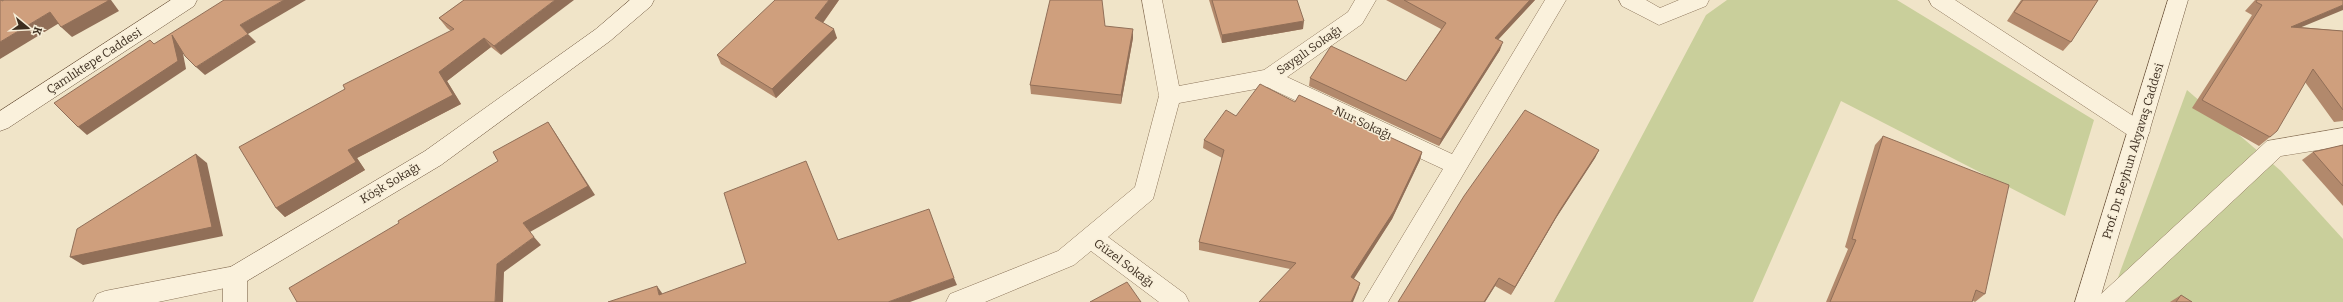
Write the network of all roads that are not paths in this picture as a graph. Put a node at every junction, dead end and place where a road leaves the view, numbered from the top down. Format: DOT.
graph roads {
  1 [pos="187,0"];
  2 [pos="644,0"];
  3 [pos="1152,0"];
  4 [pos="1366,0"];
  5 [pos="1556,0"];
  6 [pos="1629,0"];
  7 [pos="1699,0"];
  8 [pos="1939,0"];
  9 [pos="2178,0"];
  10 [pos="1269,78"];
  11 [pos="1170,96"];
  12 [pos="0,122"];
  13 [pos="2139,131"];
  14 [pos="2343,137"];
  15 [pos="1457,166"];
  16 [pos="1090,237"];
  17 [pos="235,276"];
  18 [pos="105,302"];
  19 [pos="235,302"];
  20 [pos="958,302"];
  21 [pos="1177,302"];
  22 [pos="1375,302"];
  23 [pos="2087,302"];
  24 [pos="2109,302"];
  1 -- 12 [label="street, Çamlıktepe Caddesi"];
  2 -- 17 [label="street, Köşk Sokağı"];
  3 -- 11 [label="street"];
  4 -- 10 [label="street, Saygılı Sokağı"];
  5 -- 15 [label="street"];
  6 -- 7 [label="street"];
  8 -- 13 [label="street"];
  9 -- 13 [label="street, Prof. Dr. Beyhun Akyavaş Caddesi"];
  10 -- 11 [label="street, Saygılı Sokağı"];
  10 -- 15 [label="street, Nur Sokağı"];
  11 -- 16 [label="street"];
  13 -- 23 [label="street, Prof. Dr. Beyhun Akyavaş Caddesi"];
  14 -- 24 [label="street"];
  15 -- 22 [label="street"];
  16 -- 20 [label="street"];
  16 -- 21 [label="street, Güzel Sokağı"];
  17 -- 18 [label="street, Köşk Sokağı"];
  17 -- 19 [label="street"];
}
